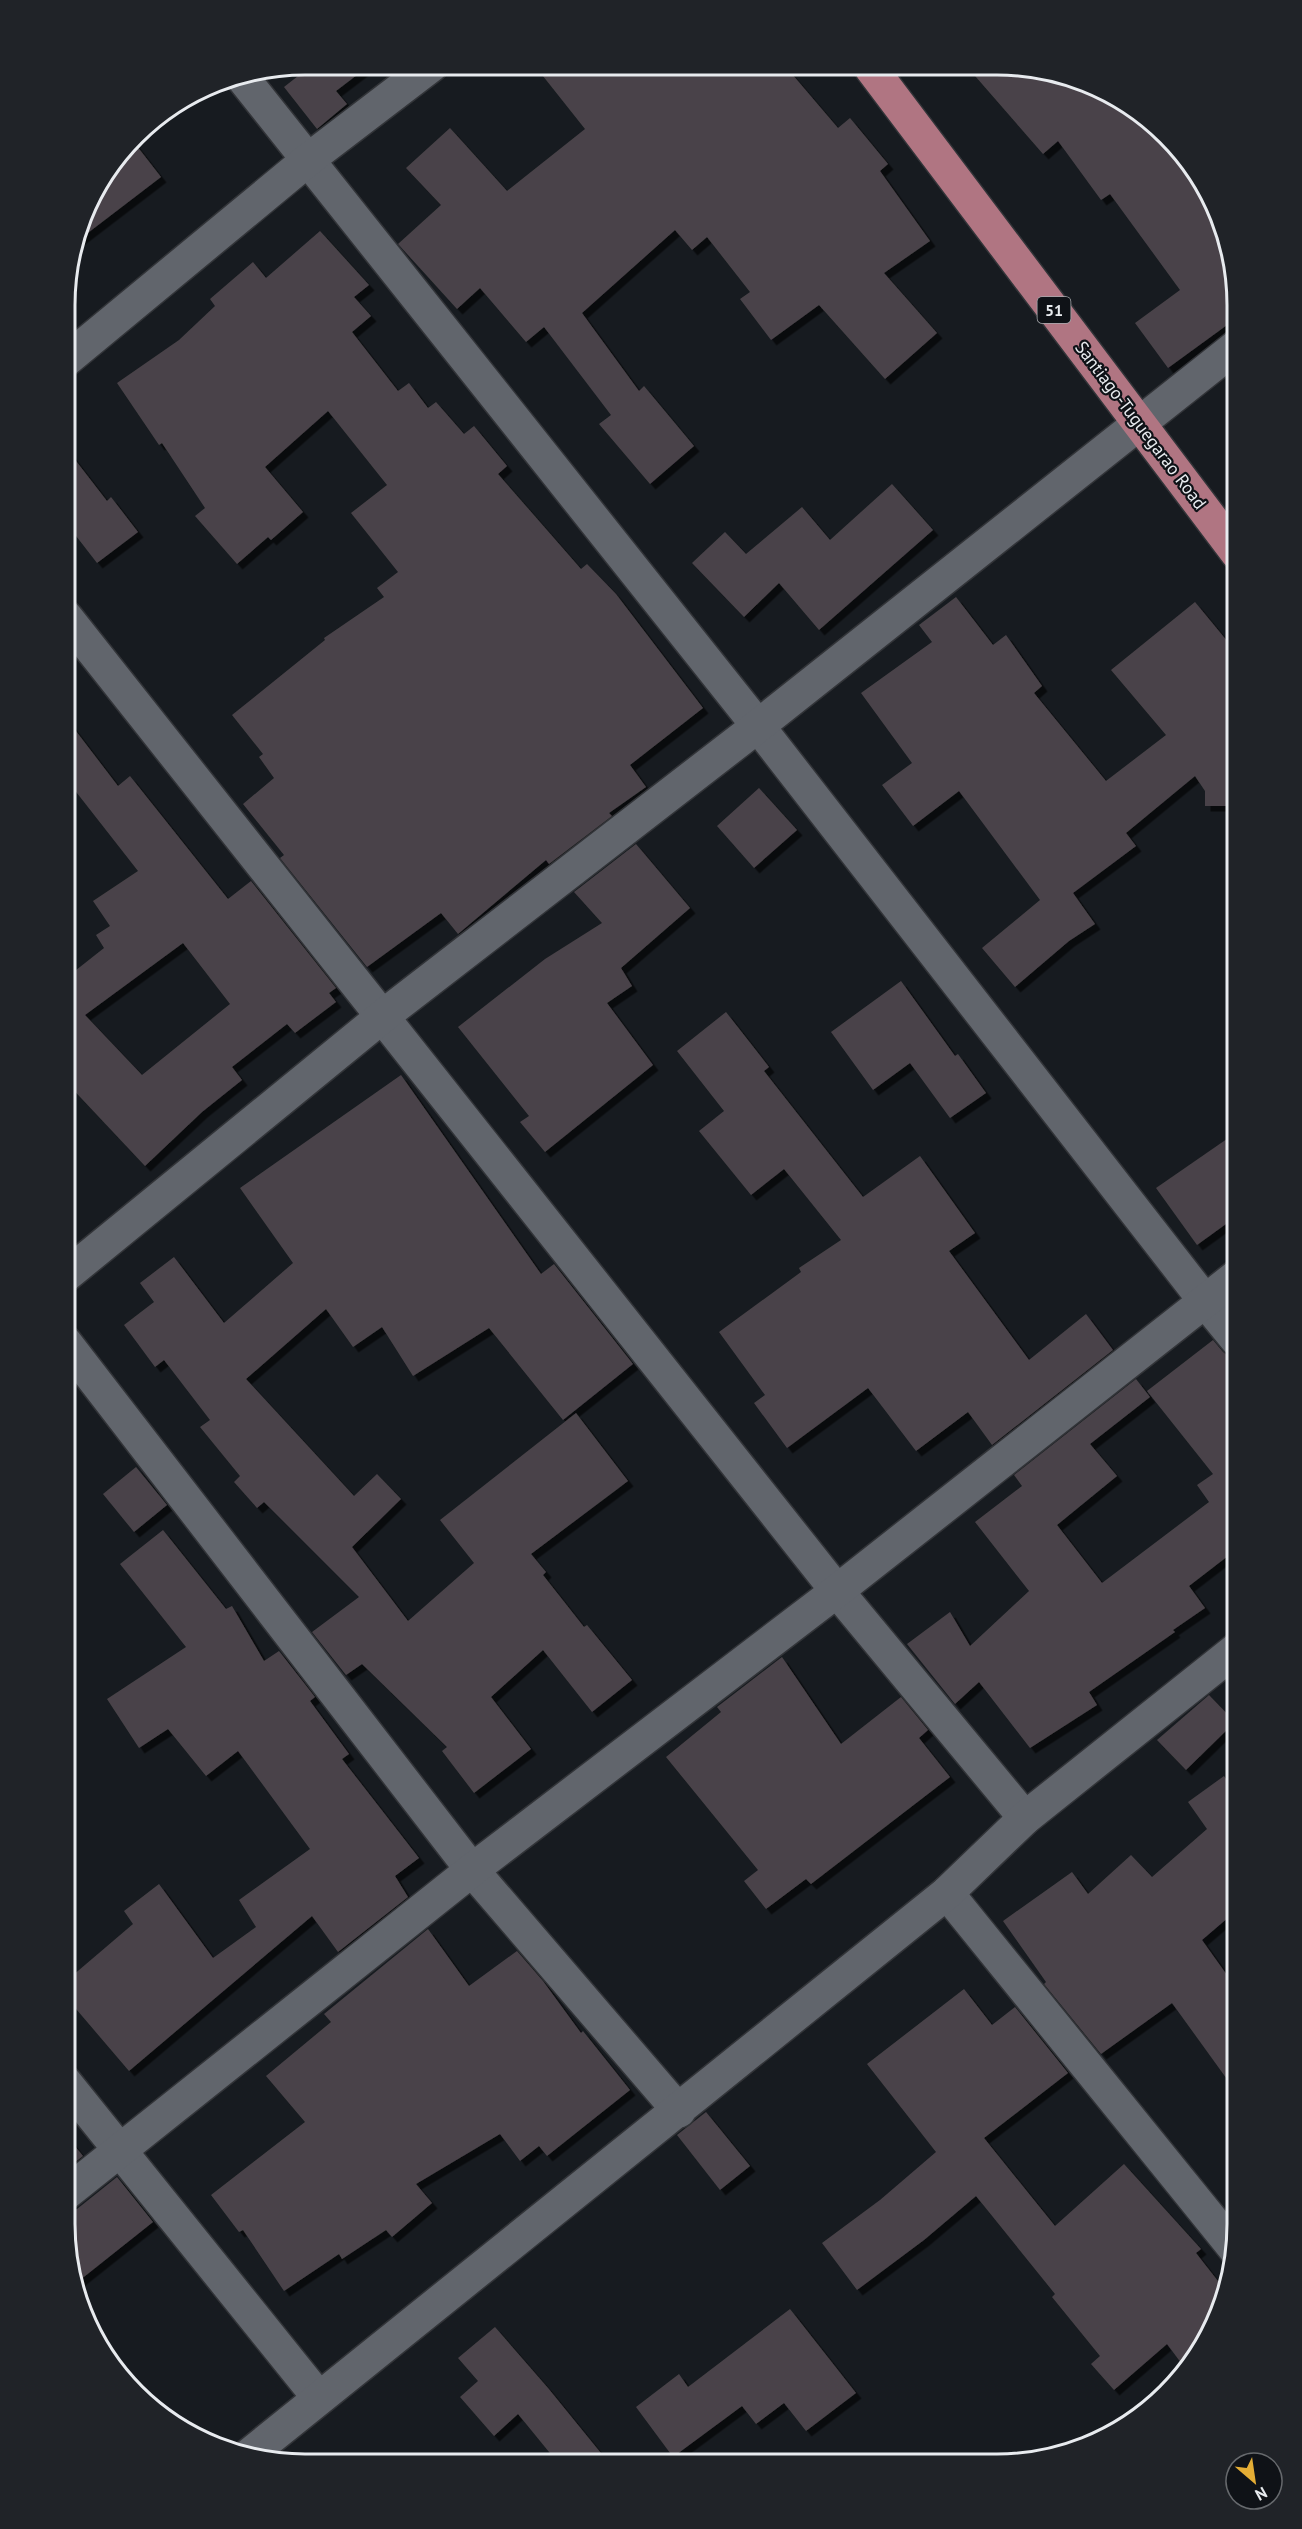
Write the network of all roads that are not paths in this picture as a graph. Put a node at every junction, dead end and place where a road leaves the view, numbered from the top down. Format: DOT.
graph roads {
  1 [pos="419,75"];
  2 [pos="876,75"];
  3 [pos="247,83"];
  4 [pos="309,159"];
  5 [pos="75,353"];
  6 [pos="1227,355"];
  7 [pos="1140,423"];
  8 [pos="1227,538"];
  9 [pos="75,628"];
  10 [pos="758,726"];
  11 [pos="383,1016"];
  12 [pos="75,1269"];
  13 [pos="1227,1284"];
  14 [pos="1205,1301"];
  15 [pos="1227,1328"];
  16 [pos="75,1355"];
  17 [pos="837,1591"];
  18 [pos="1227,1656"];
  19 [pos="1025,1818"];
  20 [pos="472,1870"];
  21 [pos="947,1893"];
  22 [pos="75,2095"];
  23 [pos="678,2111"];
  24 [pos="118,2151"];
  25 [pos="75,2185"];
  26 [pos="1227,2239"];
  27 [pos="319,2398"];
  28 [pos="256,2449"];
  1 -- 4 [label="street"];
  2 -- 7 [label="highway, Santiago-Tuguegarao Road / 51"];
  3 -- 4 [label="street"];
  4 -- 5 [label="street"];
  4 -- 10 [label="street"];
  6 -- 7 [label="street"];
  7 -- 8 [label="highway, Santiago-Tuguegarao Road / 51"];
  7 -- 10 [label="street"];
  9 -- 11 [label="street"];
  10 -- 11 [label="street"];
  10 -- 14 [label="street"];
  11 -- 12 [label="street"];
  11 -- 17 [label="street"];
  13 -- 14 [label="street"];
  14 -- 15 [label="street"];
  14 -- 17 [label="street"];
  16 -- 20 [label="street"];
  17 -- 19 [label="street"];
  17 -- 20 [label="street"];
  18 -- 19 [label="street"];
  19 -- 21 [label="street"];
  20 -- 23 [label="street"];
  20 -- 24 [label="street"];
  21 -- 23 [label="street"];
  21 -- 26 [label="street"];
  22 -- 24 [label="street"];
  23 -- 27 [label="street"];
  24 -- 25 [label="street"];
  24 -- 27 [label="street"];
  27 -- 28 [label="street"];
}
